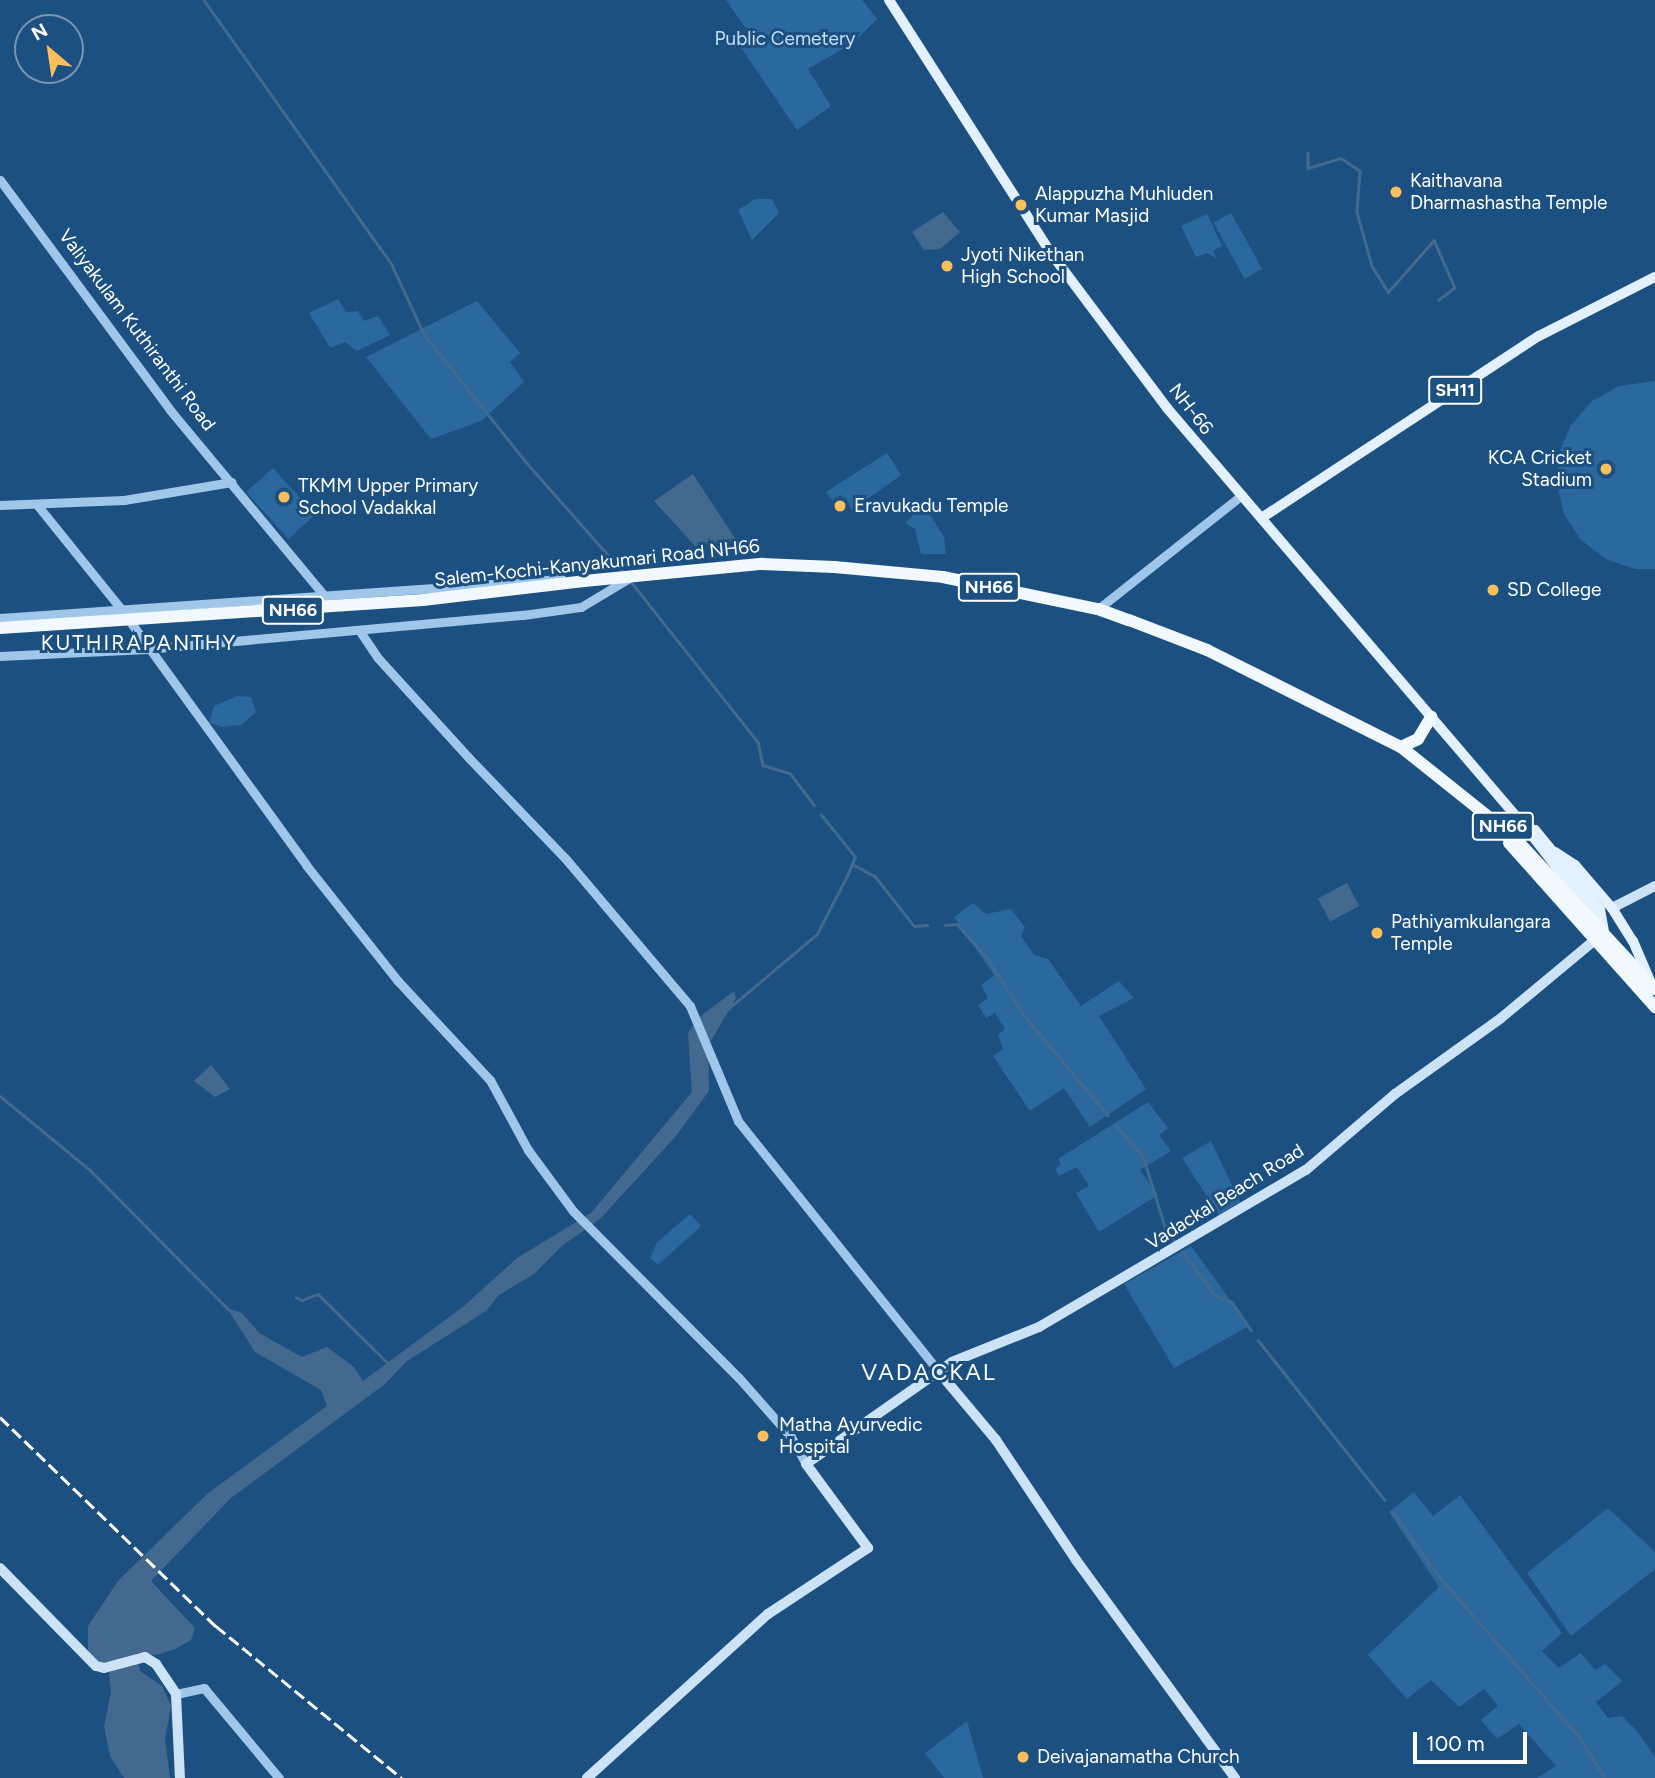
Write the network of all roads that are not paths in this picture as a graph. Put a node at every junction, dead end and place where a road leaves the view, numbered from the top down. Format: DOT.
graph roads {
  1 [pos="888,0"];
  2 [pos="0,180"];
  3 [pos="1655,278"];
  4 [pos="232,482"];
  5 [pos="1242,495"];
  6 [pos="0,505"];
  7 [pos="37,506"];
  8 [pos="1263,517"];
  9 [pos="633,576"];
  10 [pos="584,581"];
  11 [pos="326,598"];
  12 [pos="1098,608"];
  13 [pos="121,609"];
  14 [pos="0,618"];
  15 [pos="0,628"];
  16 [pos="359,630"];
  17 [pos="147,649"];
  18 [pos="0,656"];
  19 [pos="1431,717"];
  20 [pos="1368,730"];
  21 [pos="1401,747"];
  22 [pos="1508,807"];
  23 [pos="1527,829"];
  24 [pos="1555,852"];
  25 [pos="1655,886"];
  26 [pos="1612,908"];
  27 [pos="1600,916"];
  28 [pos="1600,936"];
  29 [pos="1653,987"];
  30 [pos="1655,1007"];
  31 [pos="939,1372"];
  32 [pos="806,1464"];
  33 [pos="0,1569"];
  34 [pos="176,1694"];
  35 [pos="180,1778"];
  36 [pos="279,1778"];
  37 [pos="587,1778"];
  38 [pos="1235,1778"];
  1 -- 5 [label="main road, NH-66"];
  2 -- 4 [label="street, Valiyakulam Kuthiranthi Road"];
  3 -- 8 [label="main road, SH11"];
  4 -- 7 [label="street"];
  4 -- 11 [label="street, Valiyakulam Kuthiranthi Road"];
  5 -- 8 [label="main road, NH-66"];
  5 -- 12 [label="street"];
  6 -- 7 [label="street"];
  7 -- 13 [label="street"];
  8 -- 19 [label="main road, NH-66"];
  9 -- 10 [label="highway, Salem-Kochi-Kanyakumari Road NH66 / NH66"];
  9 -- 12 [label="highway, Salem-Kochi-Kanyakumari Road NH66 / NH66"];
  9 -- 16 [label="street"];
  10 -- 11 [label="street"];
  10 -- 15 [label="highway, Salem-Kochi-Kanyakumari Road NH66 / NH66, bridge"];
  11 -- 13 [label="street"];
  12 -- 20 [label="highway, Salem-Kochi-Kanyakumari Road NH66 / NH66"];
  13 -- 14 [label="street"];
  13 -- 17 [label="street"];
  16 -- 17 [label="street"];
  16 -- 31 [label="street"];
  17 -- 18 [label="street"];
  17 -- 32 [label="street"];
  19 -- 21 [label="highway"];
  19 -- 22 [label="main road, NH-66"];
  20 -- 21 [label="highway, Salem-Kochi-Kanyakumari Road NH66 / NH66"];
  20 -- 28 [label="highway, NH66"];
  21 -- 28 [label="highway, Salem-Kochi-Kanyakumari Road NH66 / NH66"];
  22 -- 23 [label="main road, NH66"];
  23 -- 24 [label="main road"];
  23 -- 27 [label="main road, NH66"];
  24 -- 26 [label="main road"];
  24 -- 27 [label="main road"];
  25 -- 26 [label="main road"];
  26 -- 29 [label="main road"];
  27 -- 28 [label="main road"];
  28 -- 29 [label="highway, Salem-Kochi-Kanyakumari Road NH66 / NH66"];
  28 -- 30 [label="highway, NH66"];
  28 -- 31 [label="main road, Vadackal Beach Road"];
  31 -- 32 [label="main road, Vadackal Beach Road"];
  31 -- 38 [label="main road"];
  32 -- 37 [label="main road"];
  33 -- 34 [label="main road"];
  34 -- 35 [label="main road"];
  34 -- 36 [label="street"];
}
